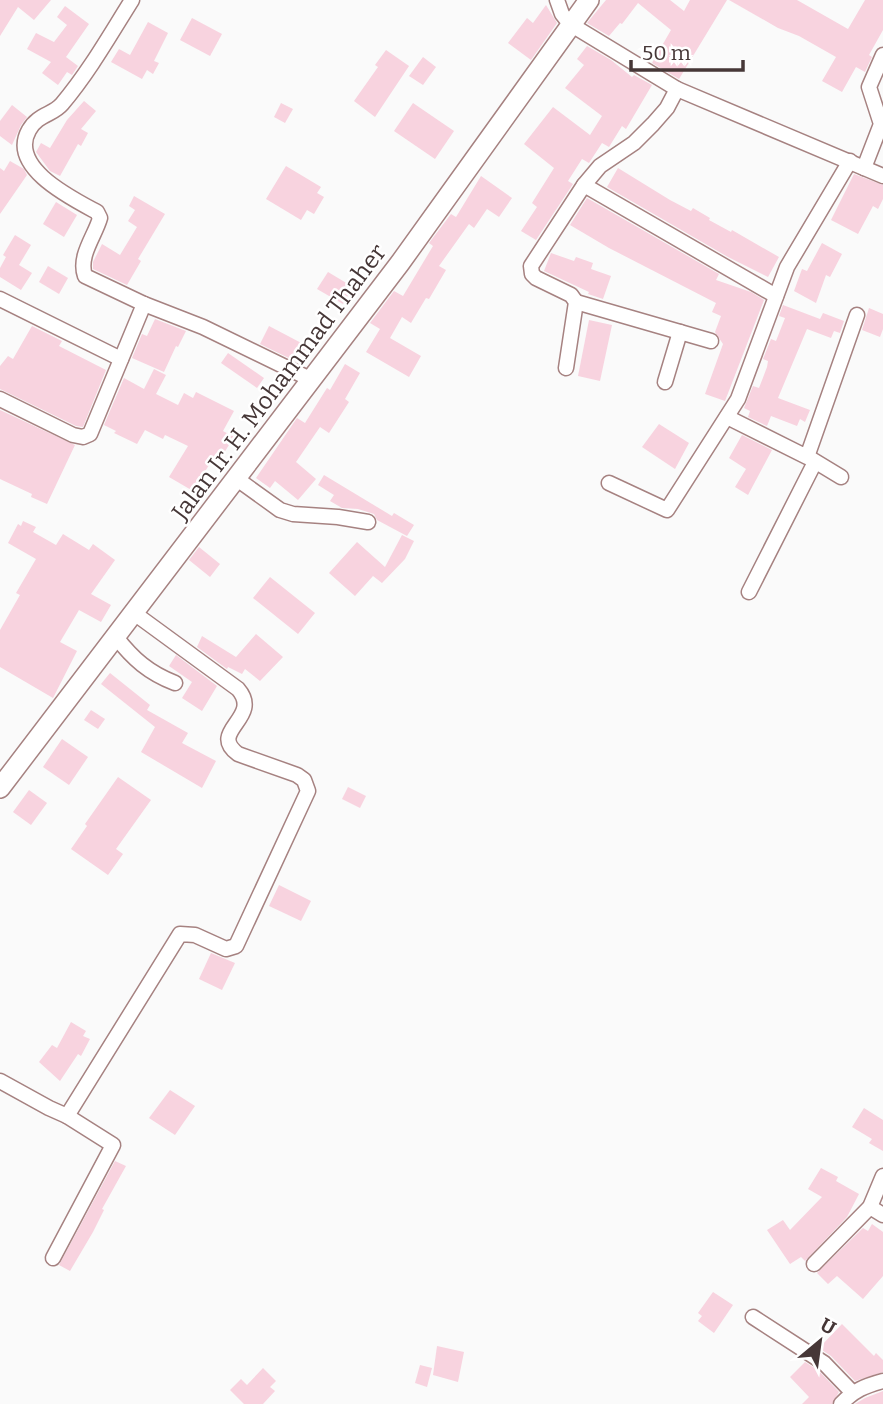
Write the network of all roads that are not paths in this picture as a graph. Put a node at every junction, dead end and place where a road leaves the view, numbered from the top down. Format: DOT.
graph roads {
  1 [pos="132,0"];
  2 [pos="557,0"];
  3 [pos="589,0"];
  4 [pos="570,24"];
  5 [pos="883,55"];
  6 [pos="677,89"];
  7 [pos="850,161"];
  8 [pos="863,168"];
  9 [pos="883,176"];
  10 [pos="584,185"];
  11 [pos="776,296"];
  12 [pos="0,299"];
  13 [pos="576,302"];
  14 [pos="144,304"];
  15 [pos="857,315"];
  16 [pos="680,332"];
  17 [pos="711,341"];
  18 [pos="121,359"];
  19 [pos="566,368"];
  20 [pos="310,379"];
  21 [pos="664,382"];
  22 [pos="0,399"];
  23 [pos="727,417"];
  24 [pos="811,459"];
  25 [pos="841,477"];
  26 [pos="237,479"];
  27 [pos="608,483"];
  28 [pos="368,522"];
  29 [pos="749,592"];
  30 [pos="134,613"];
  31 [pos="116,637"];
  32 [pos="175,683"];
  33 [pos="0,787"];
  34 [pos="0,1081"];
  35 [pos="67,1116"];
  36 [pos="883,1176"];
  37 [pos="877,1211"];
  38 [pos="52,1258"];
  39 [pos="814,1264"];
  40 [pos="753,1317"];
  41 [pos="883,1381"];
  42 [pos="852,1392"];
  43 [pos="841,1404"];
  1 -- 14 [label="street"];
  2 -- 4 [label="street"];
  3 -- 4 [label="main road, Jalan Ir. H. Mohammad Thaher"];
  4 -- 6 [label="street"];
  4 -- 20 [label="main road, Jalan Ir. H. Mohammad Thaher"];
  5 -- 8 [label="street"];
  6 -- 7 [label="street"];
  6 -- 10 [label="street"];
  7 -- 8 [label="street"];
  7 -- 11 [label="street"];
  8 -- 9 [label="street"];
  10 -- 11 [label="street"];
  10 -- 13 [label="street"];
  11 -- 23 [label="street"];
  12 -- 18 [label="street"];
  13 -- 16 [label="street"];
  13 -- 19 [label="street"];
  14 -- 18 [label="street"];
  14 -- 20 [label="street"];
  15 -- 24 [label="street"];
  16 -- 17 [label="street"];
  16 -- 21 [label="street"];
  18 -- 22 [label="street"];
  20 -- 26 [label="main road, Jalan Ir. H. Mohammad Thaher"];
  23 -- 24 [label="street"];
  23 -- 27 [label="street"];
  24 -- 25 [label="street"];
  24 -- 29 [label="street"];
  26 -- 28 [label="street"];
  26 -- 30 [label="main road, Jalan Ir. H. Mohammad Thaher"];
  30 -- 31 [label="main road, Jalan Ir. H. Mohammad Thaher"];
  30 -- 35 [label="street"];
  31 -- 32 [label="street"];
  31 -- 33 [label="main road, Jalan Ir. H. Mohammad Thaher"];
  34 -- 35 [label="street"];
  35 -- 38 [label="street"];
  36 -- 37 [label="street"];
  37 -- 39 [label="street"];
  40 -- 42 [label="street"];
  41 -- 42 [label="street"];
  42 -- 43 [label="street"];
}
